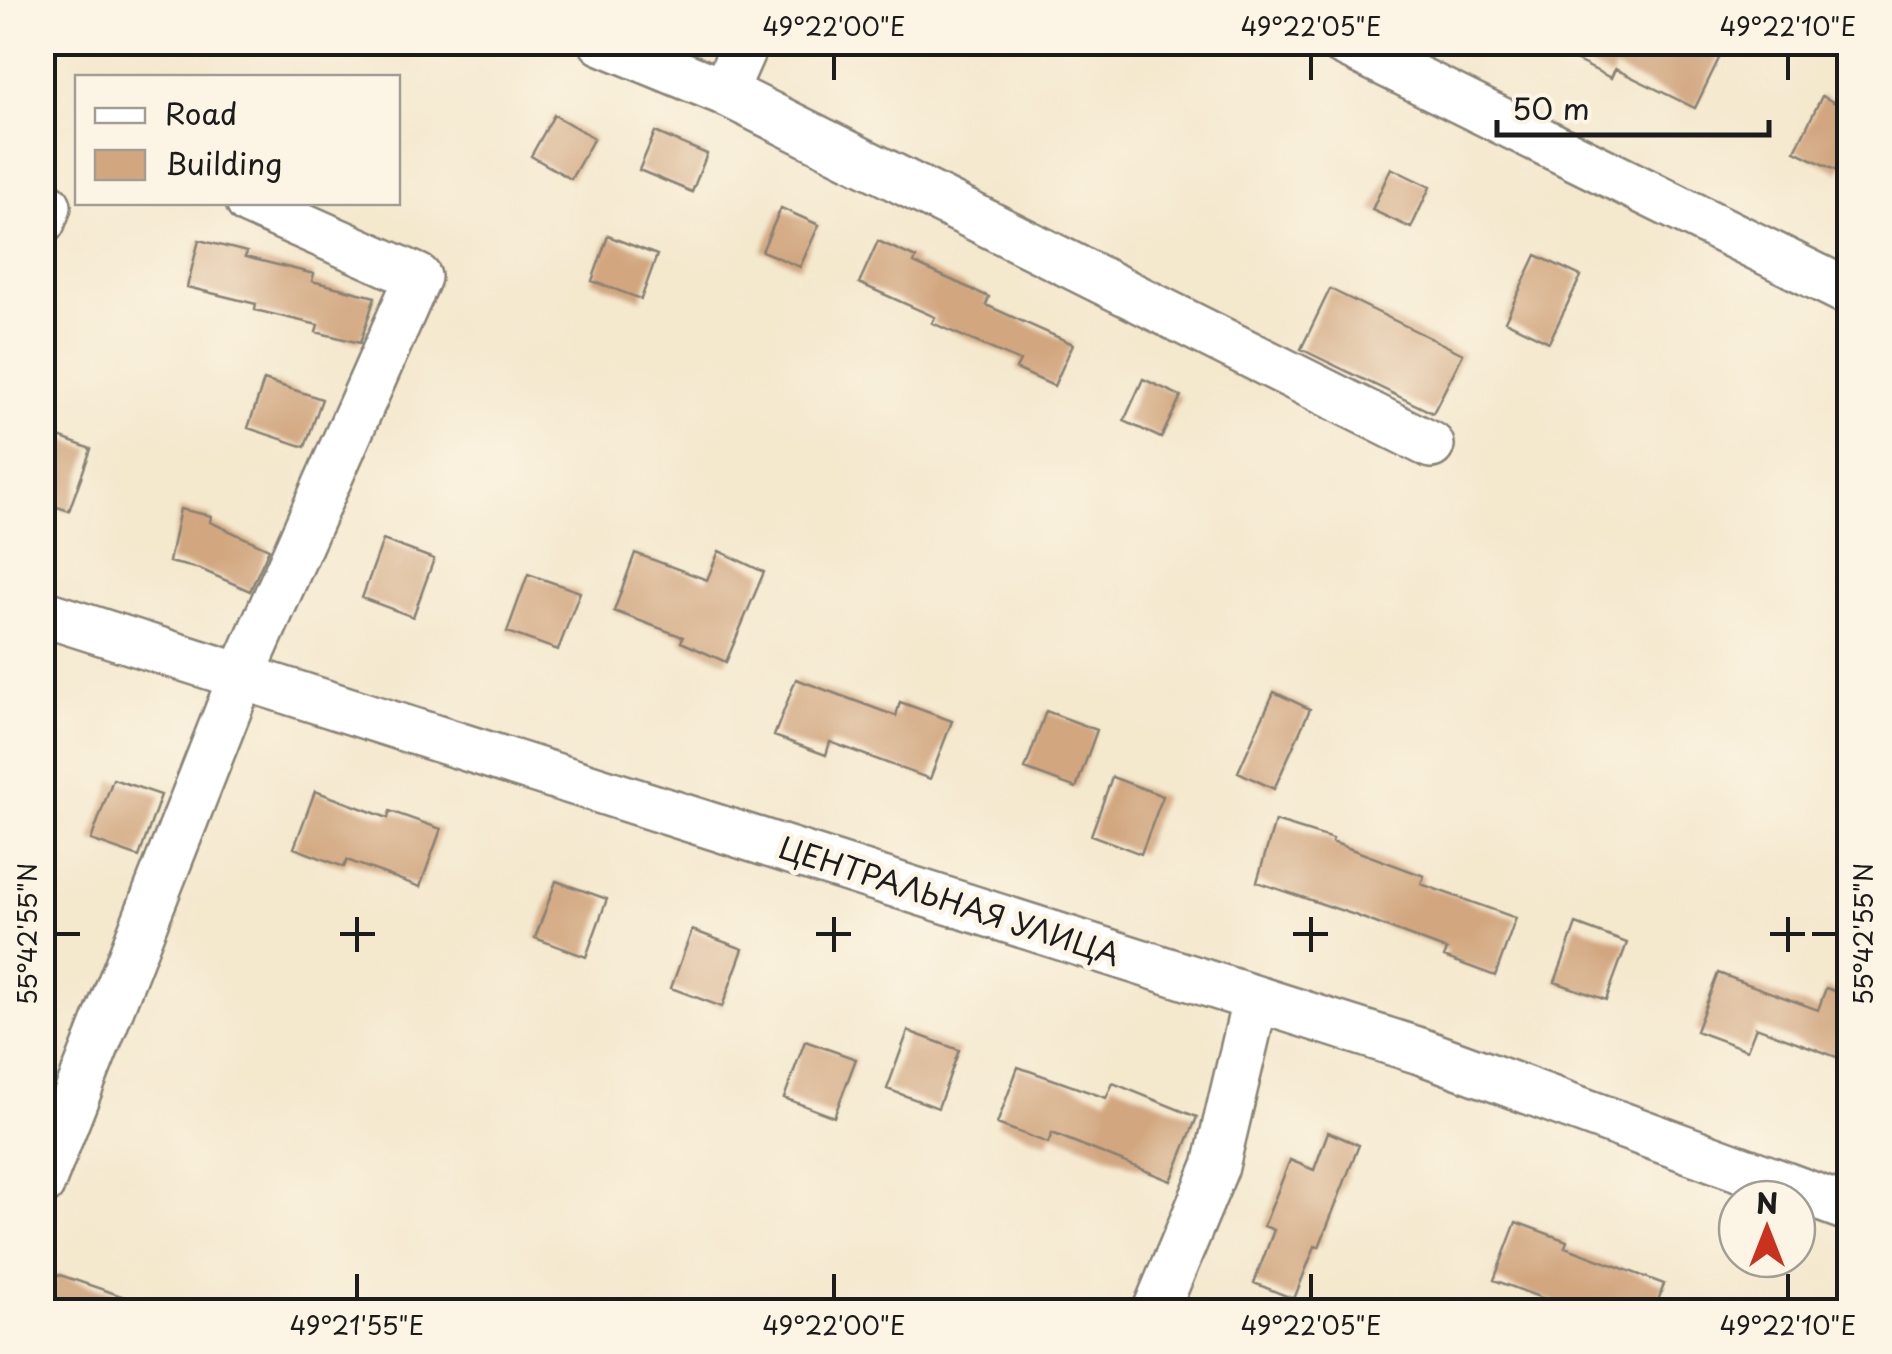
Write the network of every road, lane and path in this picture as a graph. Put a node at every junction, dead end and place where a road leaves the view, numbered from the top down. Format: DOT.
graph roads {
  1 [pos="602,42"];
  2 [pos="746,42"];
  3 [pos="1342,42"];
  4 [pos="724,92"];
  5 [pos="255,205"];
  6 [pos="1850,293"];
  7 [pos="1431,445"];
  8 [pos="42,613"];
  9 [pos="242,675"];
  10 [pos="1256,1001"];
  11 [pos="42,1183"];
  12 [pos="1850,1209"];
  13 [pos="1156,1312"];
  1 -- 4 [label="street"];
  2 -- 4 [label="street"];
  3 -- 6 [label="street"];
  4 -- 7 [label="street"];
  5 -- 9 [label="street"];
  8 -- 9 [label="street, ЦЕНТРАЛЬНАЯ УЛИЦА"];
  9 -- 10 [label="street, ЦЕНТРАЛЬНАЯ УЛИЦА"];
  9 -- 11 [label="street"];
  10 -- 12 [label="street, ЦЕНТРАЛЬНАЯ УЛИЦА"];
  10 -- 13 [label="street"];
}
